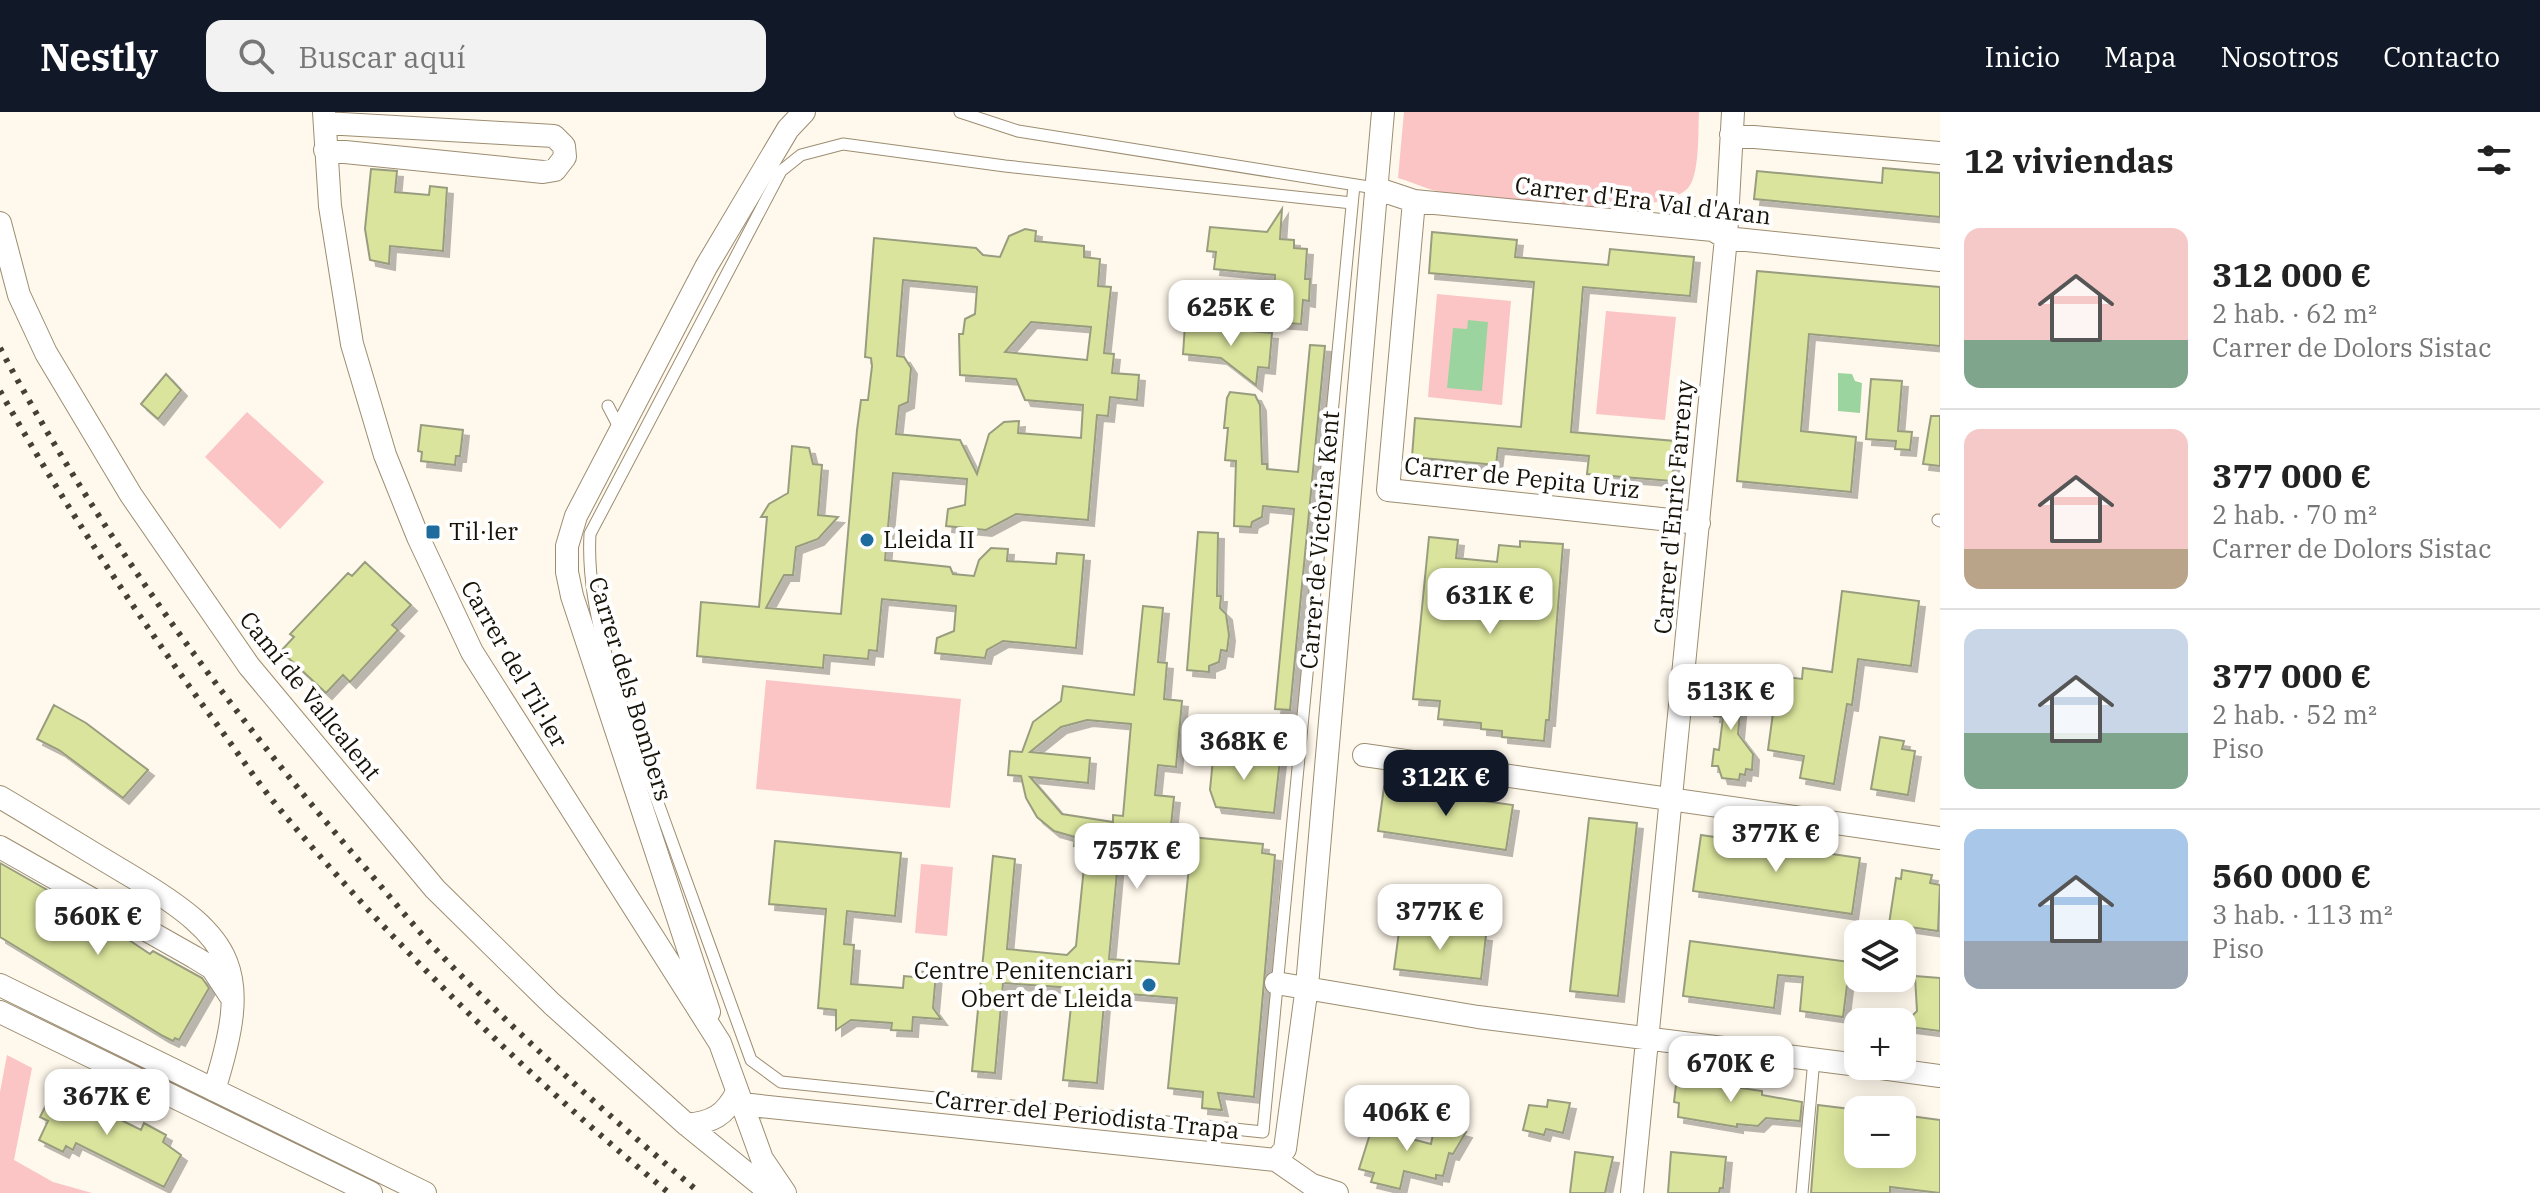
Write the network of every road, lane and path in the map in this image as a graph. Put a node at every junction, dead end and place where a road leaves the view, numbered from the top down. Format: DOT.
graph roads {
  1 [pos="804,112"];
  2 [pos="960,112"];
  3 [pos="1383,112"];
  4 [pos="324,118"];
  5 [pos="1732,123"];
  6 [pos="325,150"];
  7 [pos="1940,153"];
  8 [pos="1357,186"];
  9 [pos="1414,201"];
  10 [pos="1352,203"];
  11 [pos="0,223"];
  12 [pos="1726,238"];
  13 [pos="1940,260"];
  14 [pos="608,406"];
  15 [pos="620,430"];
  16 [pos="1699,523"];
  17 [pos="1202,732"];
  18 [pos="1300,739"];
  19 [pos="1364,755"];
  20 [pos="0,797"];
  21 [pos="1673,799"];
  22 [pos="1940,838"];
  23 [pos="0,847"];
  24 [pos="1276,983"];
  25 [pos="0,985"];
  26 [pos="1307,986"];
  27 [pos="233,1003"];
  28 [pos="0,1012"];
  29 [pos="1649,1037"];
  30 [pos="723,1053"];
  31 [pos="1814,1059"];
  32 [pos="1844,1063"];
  33 [pos="1916,1073"];
  34 [pos="1940,1076"];
  35 [pos="214,1090"];
  36 [pos="739,1098"];
  37 [pos="823,1114"];
  38 [pos="687,1125"];
  39 [pos="755,1142"];
  40 [pos="1276,1160"];
  41 [pos="371,1193"];
  42 [pos="425,1193"];
  43 [pos="771,1193"];
  44 [pos="785,1193"];
  45 [pos="1337,1193"];
  46 [pos="1632,1193"];
  47 [pos="1802,1193"];
  1 -- 15 [label="street, Carrer dels Bombers"];
  2 -- 8 [label="lane"];
  3 -- 8 [label="street, Carrer de Victòria Kent"];
  4 -- 6 [label="street, Carrer del Til·ler"];
  4 -- 6 [label="street"];
  5 -- 7 [label="street"];
  5 -- 12 [label="street, Carrer d'Enric Farreny"];
  6 -- 30 [label="street, Carrer del Til·ler"];
  8 -- 9 [label="street, Carrer d'Era Val d'Aran"];
  8 -- 10 [label="lane, Carrer de Victòria Kent"];
  8 -- 26 [label="street, Carrer de Victòria Kent"];
  9 -- 12 [label="street, Carrer d'Era Val d'Aran"];
  9 -- 16 [label="street, Carrer de Pepita Uriz"];
  10 -- 18 [label="lane, Carrer de Victòria Kent"];
  10 -- 24 [label="lane, Carrer de Victòria Kent"];
  11 -- 38 [label="street, Camí de Vallcalent"];
  12 -- 13 [label="street, Carrer d'Era Val d'Aran"];
  12 -- 16 [label="street, Carrer d'Enric Farreny"];
  14 -- 15 [label="lane"];
  15 -- 30 [label="street, Carrer dels Bombers"];
  16 -- 21 [label="street, Carrer d'Enric Farreny"];
  17 -- 18 [label="lane"];
  18 -- 24 [label="lane, Carrer de Victòria Kent"];
  19 -- 21 [label="street"];
  20 -- 27 [label="street"];
  21 -- 22 [label="street"];
  21 -- 29 [label="street, Carrer d'Enric Farreny"];
  23 -- 27 [label="street"];
  24 -- 26 [label="street"];
  25 -- 35 [label="street"];
  26 -- 29 [label="street"];
  26 -- 40 [label="street, Carrer de Victòria Kent"];
  27 -- 35 [label="street"];
  28 -- 41 [label="street"];
  29 -- 31 [label="street"];
  29 -- 46 [label="street, Carrer d'Enric Farreny"];
  30 -- 36 [label="street, Carrer del Til·ler"];
  30 -- 37 [label="street, Carrer del Periodista Trapa"];
  31 -- 32 [label="street"];
  31 -- 47 [label="lane"];
  33 -- 34 [label="street"];
  35 -- 42 [label="street"];
  36 -- 37 [label="street, Carrer del Periodista Trapa"];
  36 -- 38 [label="street"];
  36 -- 39 [label="street, Carrer del Til·ler"];
  37 -- 39 [label="street, Carrer del Periodista Trapa"];
  37 -- 40 [label="street, Carrer del Periodista Trapa"];
  38 -- 43 [label="street, Camí de Vallcalent"];
  39 -- 44 [label="street, Carrer del Til·ler"];
  40 -- 45 [label="street, Carrer del Periodista Trapa"];
}
